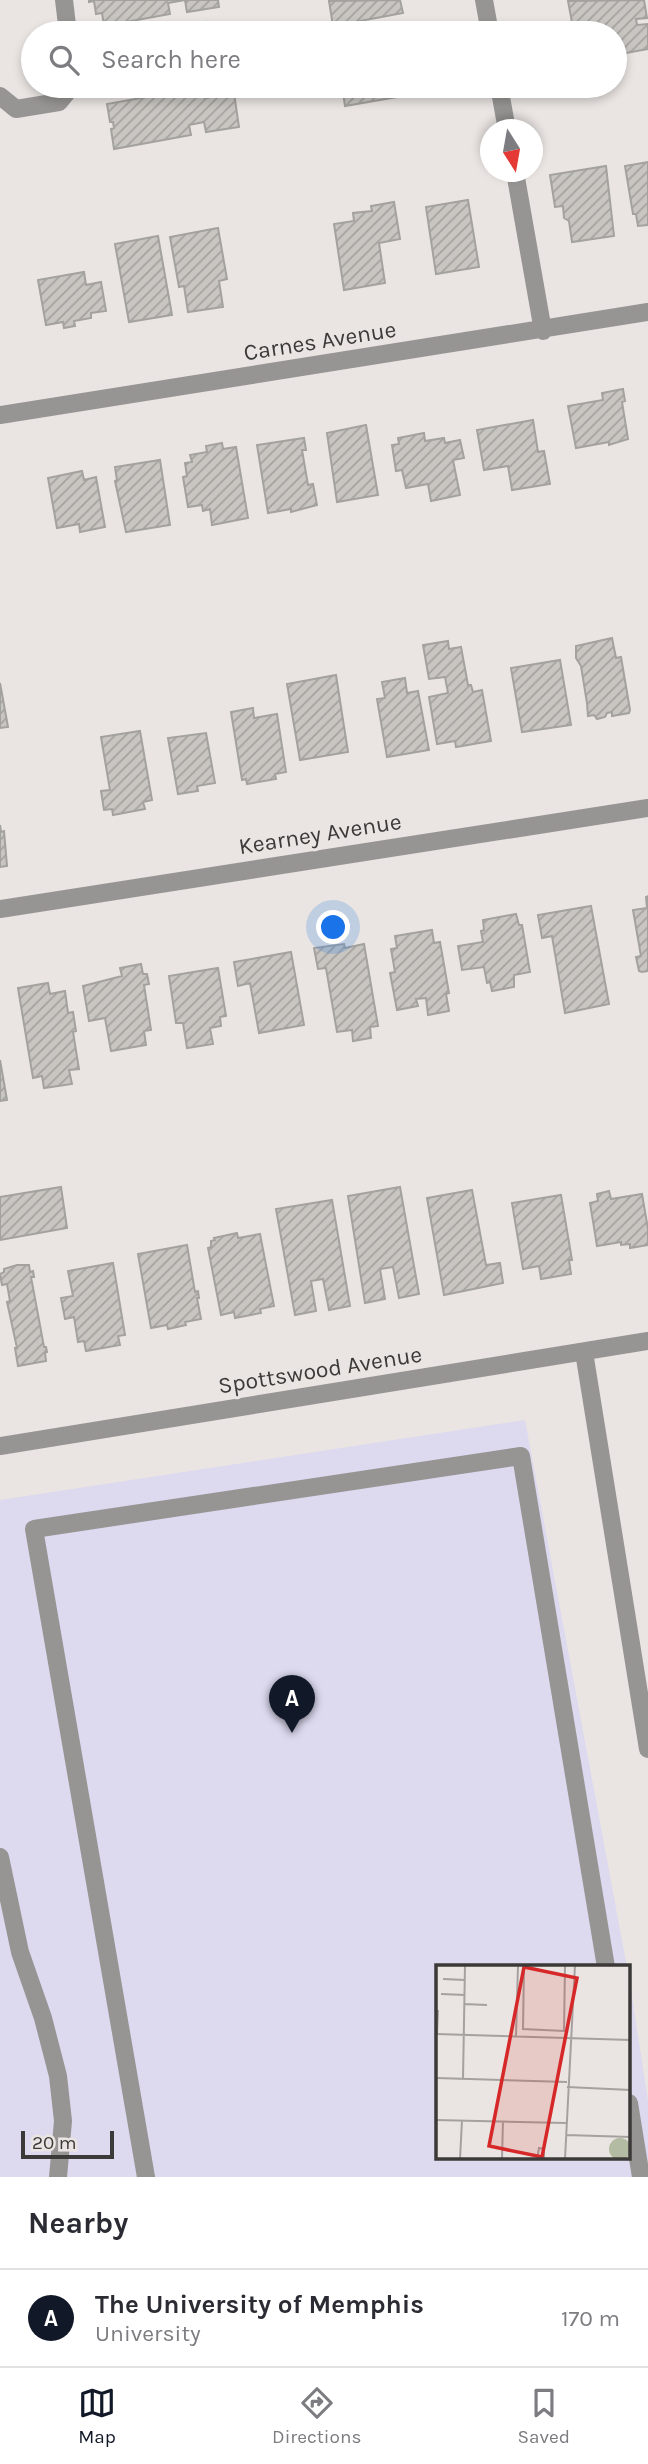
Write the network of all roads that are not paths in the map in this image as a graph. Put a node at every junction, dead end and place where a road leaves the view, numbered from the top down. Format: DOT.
graph roads {
  1 [pos="64,0"];
  2 [pos="484,0"];
  3 [pos="67,21"];
  4 [pos="488,21"];
  5 [pos="0,96"];
  6 [pos="62,98"];
  7 [pos="501,98"];
  8 [pos="505,119"];
  9 [pos="517,182"];
  10 [pos="648,312"];
  11 [pos="543,331"];
  12 [pos="0,415"];
  13 [pos="648,808"];
  14 [pos="0,909"];
  15 [pos="648,1341"];
  16 [pos="584,1352"];
  17 [pos="0,1446"];
  18 [pos="648,1749"];
  19 [pos="0,1857"];
  20 [pos="606,1965"];
  21 [pos="630,2109"];
  22 [pos="58,2177"];
  23 [pos="145,2177"];
  24 [pos="641,2177"];
  1 -- 3 [label="street"];
  2 -- 4 [label="street"];
  5 -- 6 [label="street"];
  7 -- 8 [label="street"];
  9 -- 11 [label="street"];
  10 -- 11 [label="street, Carnes Avenue"];
  11 -- 12 [label="street, Carnes Avenue"];
  13 -- 14 [label="street, Kearney Avenue"];
  15 -- 16 [label="street, Spottswood Avenue"];
  16 -- 17 [label="street, Spottswood Avenue"];
  16 -- 18 [label="street"];
  19 -- 22 [label="street"];
  20 -- 23 [label="street"];
  21 -- 24 [label="street"];
}
